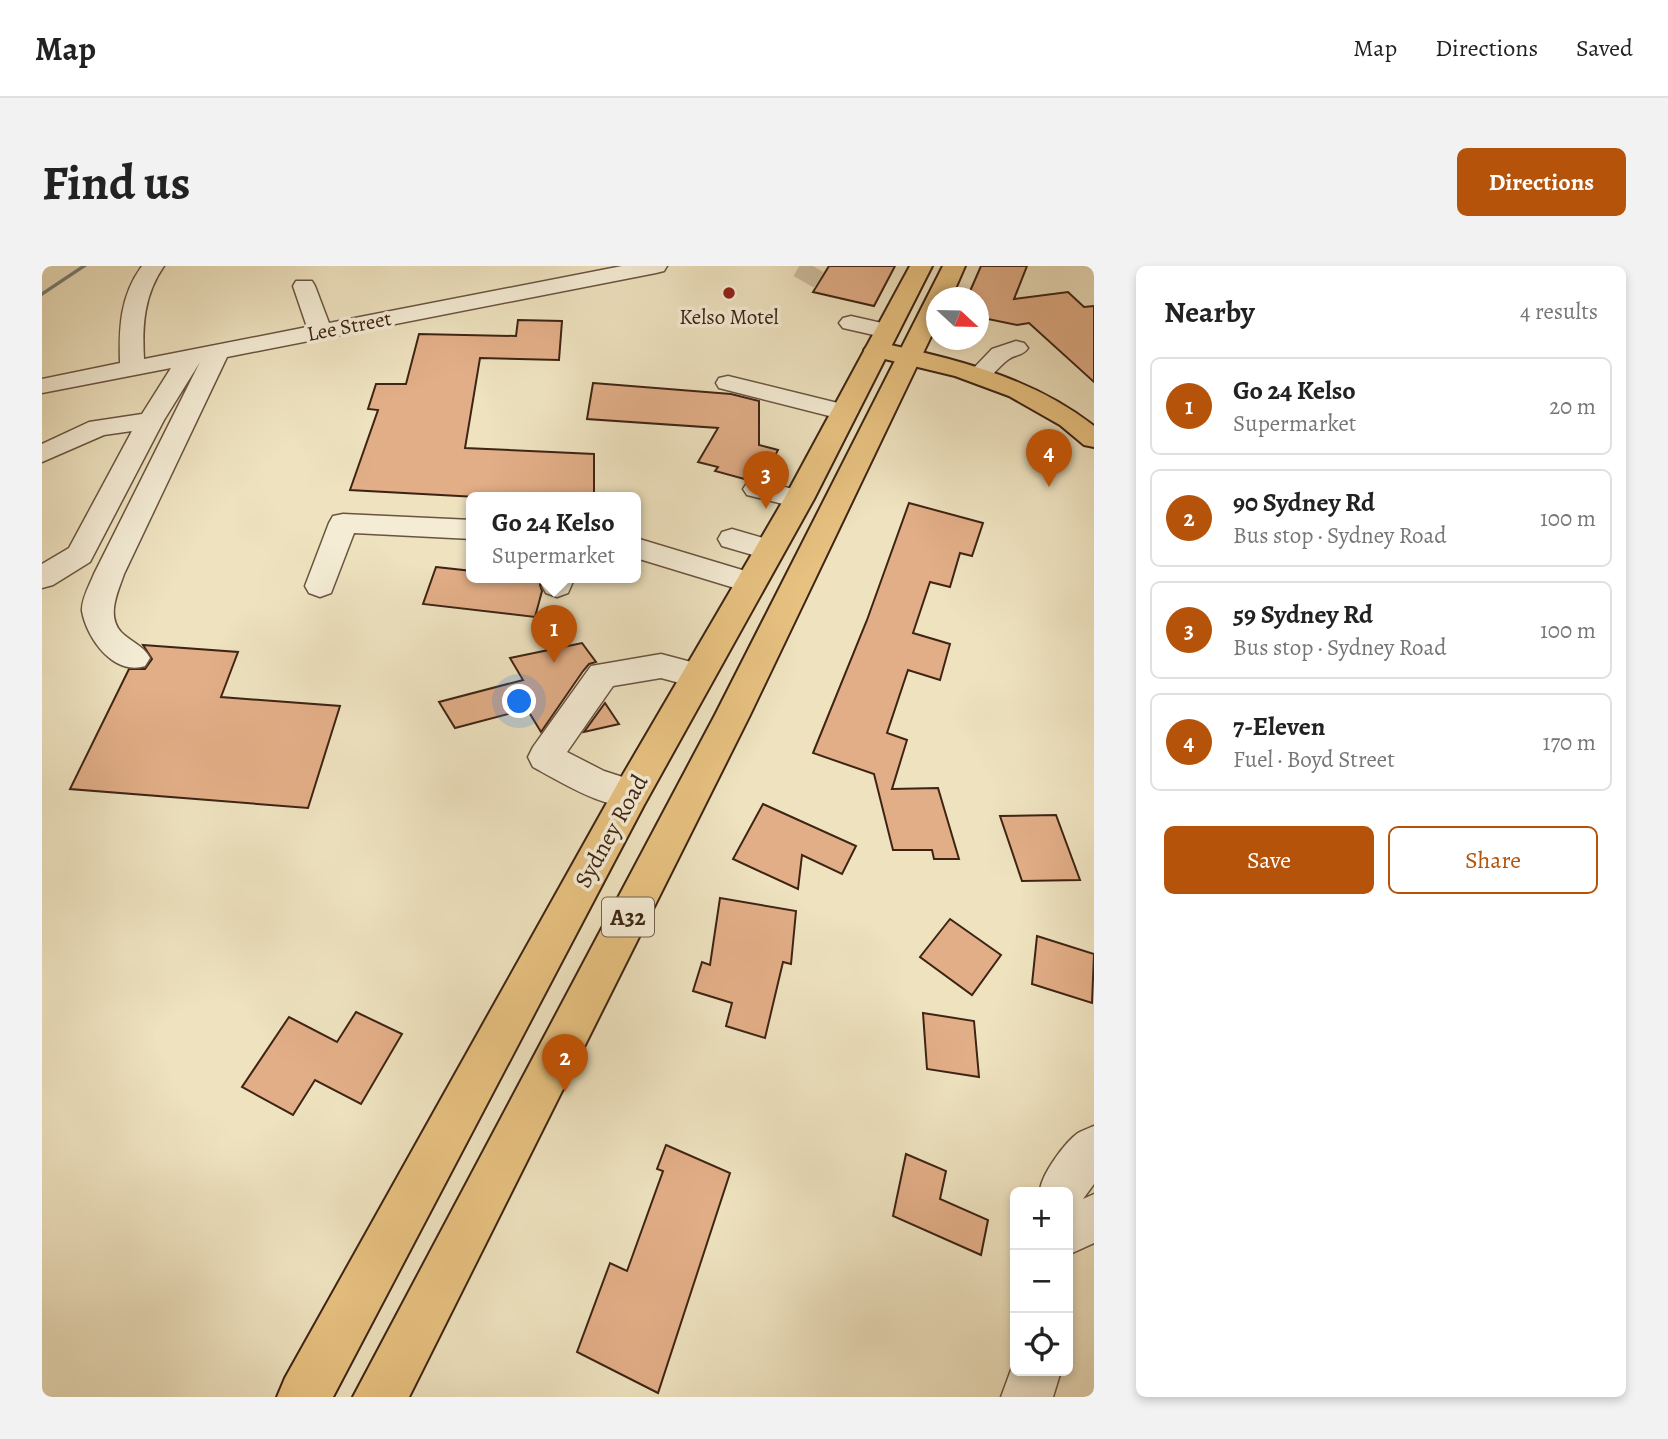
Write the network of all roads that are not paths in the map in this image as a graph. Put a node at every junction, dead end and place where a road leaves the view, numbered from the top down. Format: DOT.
graph roads {
  1 [pos="153,266"];
  2 [pos="656,266"];
  3 [pos="920,266"];
  4 [pos="954,266"];
  5 [pos="304,286"];
  6 [pos="944,287"];
  7 [pos="851,323"];
  8 [pos="926,324"];
  9 [pos="320,331"];
  10 [pos="882,341"];
  11 [pos="1003,346"];
  12 [pos="959,350"];
  13 [pos="218,351"];
  14 [pos="190,357"];
  15 [pos="910,357"];
  16 [pos="132,368"];
  17 [pos="973,372"];
  18 [pos="728,383"];
  19 [pos="42,386"];
  20 [pos="845,412"];
  21 [pos="151,420"];
  22 [pos="1094,439"];
  23 [pos="42,454"];
  24 [pos="757,489"];
  25 [pos="799,499"];
  26 [pos="466,530"];
  27 [pos="641,548"];
  28 [pos="751,557"];
  29 [pos="42,578"];
  30 [pos="320,586"];
  31 [pos="134,658"];
  32 [pos="698,676"];
  33 [pos="631,794"];
  34 [pos="1094,1149"];
  35 [pos="1063,1187"];
  36 [pos="1094,1218"];
  37 [pos="1073,1228"];
  38 [pos="1034,1376"];
  39 [pos="304,1397"];
  40 [pos="380,1397"];
  41 [pos="1027,1397"];
  1 -- 16 [label="street"];
  2 -- 9 [label="street, Lee Street"];
  3 -- 10 [label="main road, Sydney Road / A32"];
  4 -- 6 [label="main road, A32"];
  5 -- 9 [label="street"];
  7 -- 10 [label="street"];
  8 -- 15 [label="main road, A32"];
  9 -- 13 [label="street, Lee Street"];
  10 -- 15 [label="main road"];
  10 -- 20 [label="main road, Sydney Road / A32"];
  11 -- 17 [label="street"];
  12 -- 17 [label="main road"];
  13 -- 14 [label="street, Lee Street"];
  13 -- 31 [label="street"];
  14 -- 16 [label="street, Lee Street"];
  14 -- 21 [label="street"];
  15 -- 17 [label="main road"];
  15 -- 40 [label="main road, A32"];
  16 -- 19 [label="street, Lee Street"];
  17 -- 22 [label="main road"];
  18 -- 20 [label="street"];
  20 -- 25 [label="main road, Sydney Road / A32"];
  21 -- 23 [label="street"];
  21 -- 29 [label="lane"];
  24 -- 25 [label="street"];
  25 -- 28 [label="main road, Sydney Road / A32"];
  26 -- 30 [label="lane"];
  27 -- 28 [label="street"];
  28 -- 32 [label="main road, Sydney Road / A32"];
  32 -- 33 [label="main road, Sydney Road / A32"];
  32 -- 33 [label="street"];
  33 -- 39 [label="main road, Sydney Road / A32"];
  34 -- 35 [label="street"];
  36 -- 37 [label="street"];
  38 -- 41 [label="street"];
}
